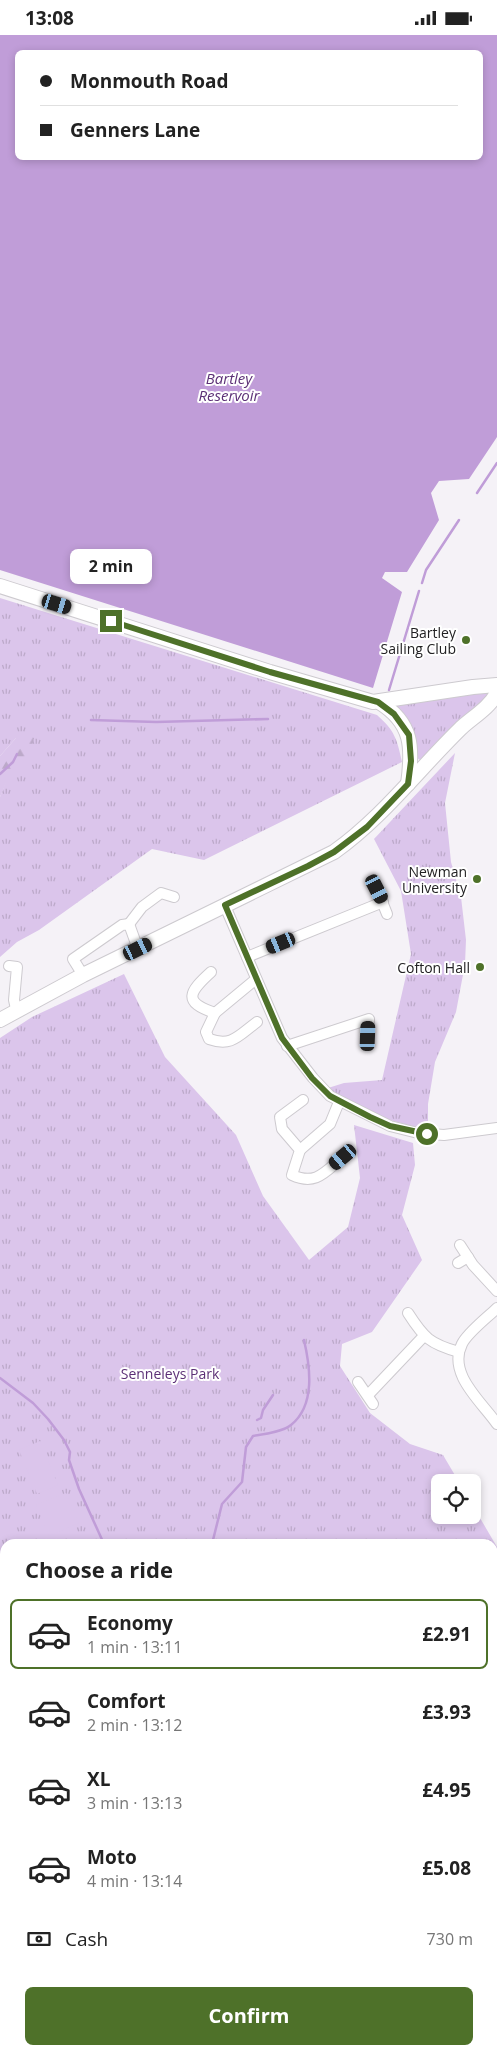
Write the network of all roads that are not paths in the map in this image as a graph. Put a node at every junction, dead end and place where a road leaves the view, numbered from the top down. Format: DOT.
graph roads {
  1 [pos="0,586"];
  2 [pos="497,685"];
  3 [pos="497,693"];
  4 [pos="378,702"];
  5 [pos="408,784"];
  6 [pos="377,889"];
  7 [pos="174,897"];
  8 [pos="383,902"];
  9 [pos="225,905"];
  10 [pos="387,914"];
  11 [pos="129,924"];
  12 [pos="138,949"];
  13 [pos="247,957"];
  14 [pos="9,966"];
  15 [pos="211,972"];
  16 [pos="83,975"];
  17 [pos="256,979"];
  18 [pos="16,1009"];
  19 [pos="215,1013"];
  20 [pos="0,1020"];
  21 [pos="257,1022"];
  22 [pos="368,1036"];
  23 [pos="287,1046"];
  24 [pos="303,1100"];
  25 [pos="339,1102"];
  26 [pos="497,1128"];
  27 [pos="300,1150"];
  28 [pos="343,1157"];
  29 [pos="460,1245"];
  30 [pos="468,1257"];
  31 [pos="458,1263"];
  32 [pos="497,1291"];
  33 [pos="497,1308"];
  34 [pos="408,1313"];
  35 [pos="423,1337"];
  36 [pos="459,1352"];
  37 [pos="358,1382"];
  38 [pos="497,1424"];
  1 -- 4 [label="street"];
  2 -- 4 [label="street"];
  3 -- 5 [label="street"];
  4 -- 5 [label="street"];
  5 -- 9 [label="street"];
  6 -- 8 [label="street"];
  7 -- 11 [label="street"];
  8 -- 10 [label="street"];
  8 -- 13 [label="street"];
  9 -- 12 [label="street"];
  9 -- 13 [label="street"];
  11 -- 12 [label="street"];
  11 -- 16 [label="street"];
  12 -- 16 [label="street"];
  13 -- 17 [label="street"];
  14 -- 18 [label="street"];
  15 -- 19 [label="street"];
  16 -- 18 [label="street"];
  17 -- 19 [label="street"];
  17 -- 23 [label="street"];
  18 -- 20 [label="street"];
  19 -- 21 [label="street"];
  22 -- 23 [label="street"];
  23 -- 25 [label="street"];
  24 -- 27 [label="street"];
  25 -- 26 [label="street"];
  25 -- 27 [label="street"];
  27 -- 28 [label="street"];
  29 -- 30 [label="street"];
  30 -- 31 [label="street"];
  30 -- 32 [label="street"];
  33 -- 36 [label="street"];
  34 -- 35 [label="street"];
  35 -- 36 [label="street"];
  35 -- 37 [label="street"];
  36 -- 38 [label="street"];
}
